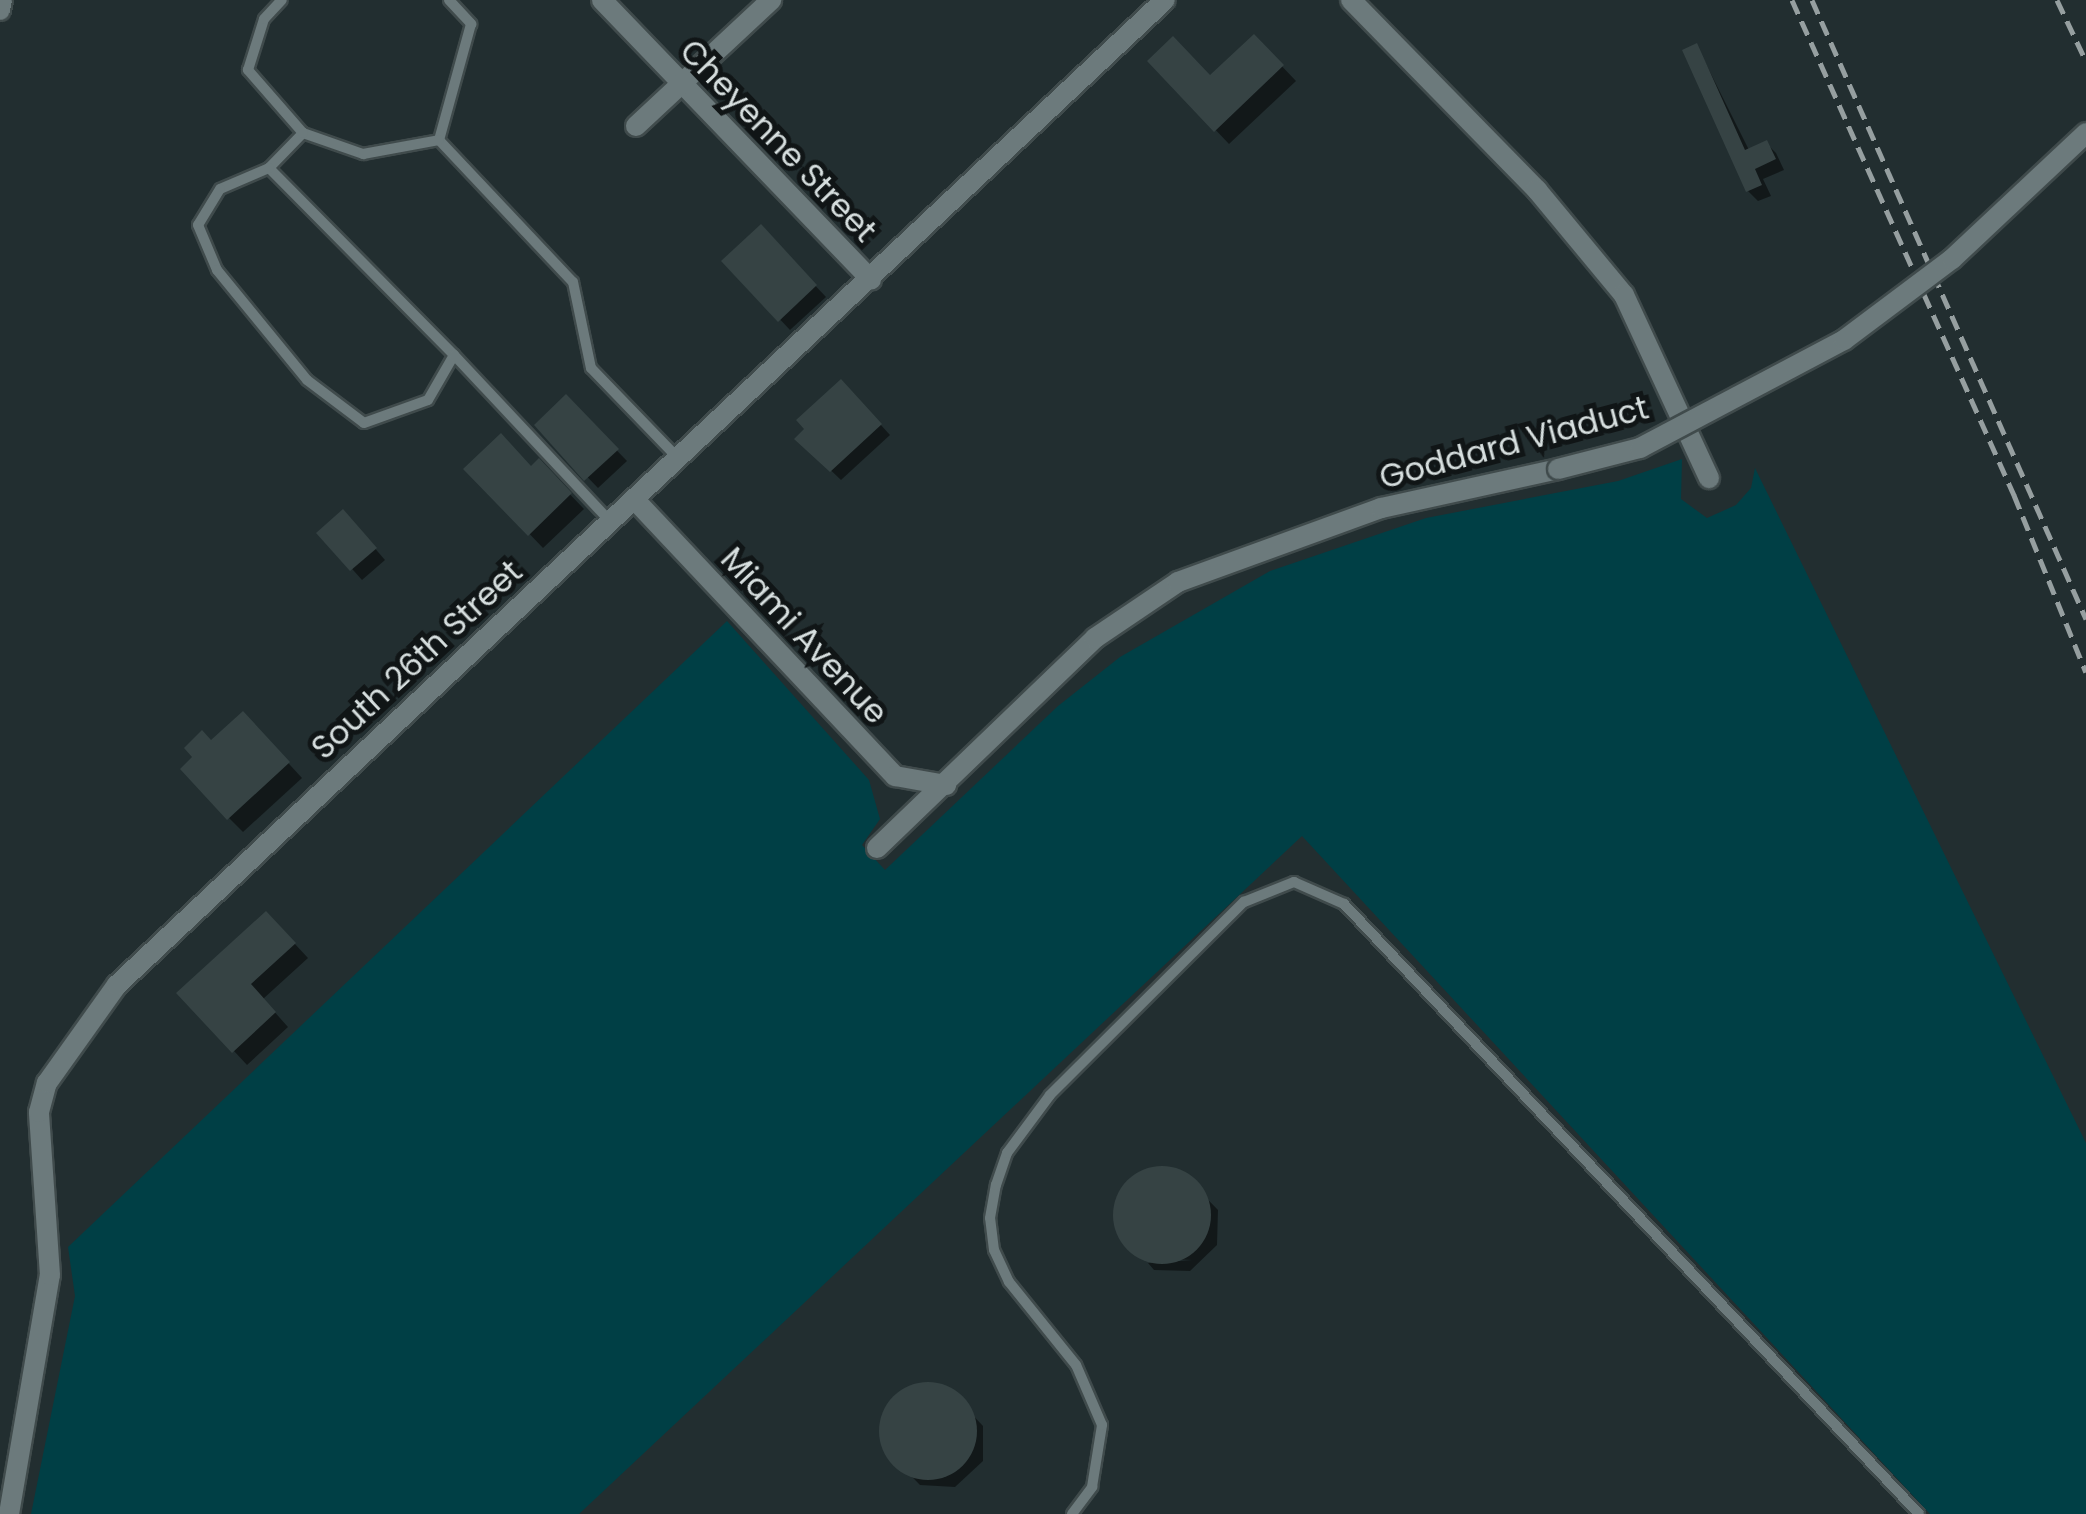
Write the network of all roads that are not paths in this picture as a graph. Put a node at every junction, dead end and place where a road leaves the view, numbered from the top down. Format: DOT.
graph roads {
  1 [pos="2,0"];
  2 [pos="282,0"];
  3 [pos="449,0"];
  4 [pos="602,0"];
  5 [pos="771,0"];
  6 [pos="1165,0"];
  7 [pos="1351,0"];
  8 [pos="0,10"];
  9 [pos="679,85"];
  10 [pos="636,126"];
  11 [pos="304,133"];
  12 [pos="2086,133"];
  13 [pos="439,140"];
  14 [pos="269,168"];
  15 [pos="870,280"];
  16 [pos="454,355"];
  17 [pos="678,458"];
  18 [pos="1708,478"];
  19 [pos="634,499"];
  20 [pos="610,521"];
  21 [pos="946,785"];
  22 [pos="877,848"];
  23 [pos="9,1514"];
  24 [pos="1072,1514"];
  25 [pos="1918,1514"];
  1 -- 8 [label="street"];
  2 -- 11 [label="lane"];
  3 -- 13 [label="lane"];
  4 -- 9 [label="street, Cheyenne Street"];
  5 -- 9 [label="street"];
  6 -- 15 [label="street, South 26th Street"];
  7 -- 18 [label="street"];
  9 -- 10 [label="street"];
  9 -- 15 [label="street, Cheyenne Street"];
  11 -- 13 [label="lane"];
  11 -- 14 [label="lane"];
  12 -- 21 [label="street, Goddard Viaduct, bridge"];
  13 -- 17 [label="lane"];
  14 -- 16 [label="lane"];
  14 -- 16 [label="lane"];
  15 -- 17 [label="street, South 26th Street"];
  16 -- 20 [label="lane"];
  17 -- 19 [label="street, South 26th Street"];
  19 -- 20 [label="street, South 26th Street"];
  19 -- 21 [label="street, Miami Avenue"];
  20 -- 23 [label="street, South 26th Street"];
  21 -- 22 [label="street, Goddard Viaduct"];
  24 -- 25 [label="lane"];
}
